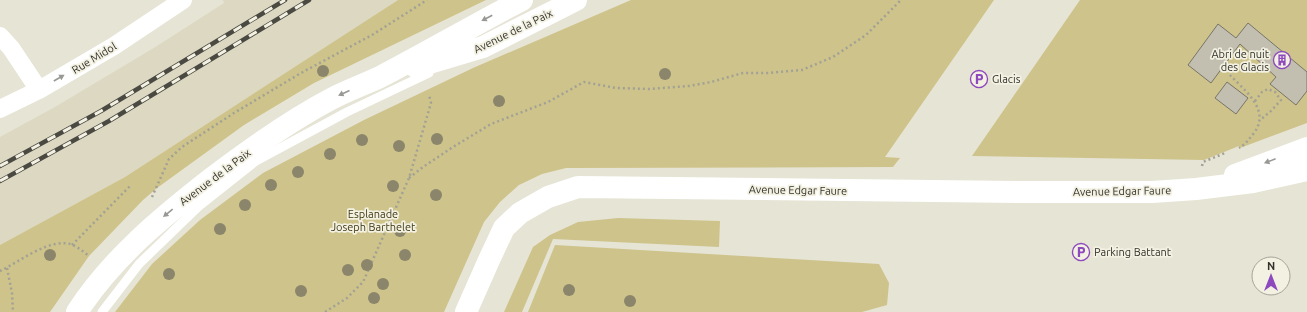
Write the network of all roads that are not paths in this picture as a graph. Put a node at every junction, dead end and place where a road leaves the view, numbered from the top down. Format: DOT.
graph roads {
  1 [pos="184,0"];
  2 [pos="522,0"];
  3 [pos="576,0"];
  4 [pos="0,36"];
  5 [pos="476,50"];
  6 [pos="380,77"];
  7 [pos="39,90"];
  8 [pos="0,109"];
  9 [pos="1307,148"];
  10 [pos="1307,170"];
  11 [pos="1196,189"];
  12 [pos="77,312"];
  13 [pos="102,312"];
  14 [pos="466,312"];
  7 -- 1 [label="street, Rue Midol, one-way"];
  2 -- 6 [label="main road, Avenue de la Paix, one-way"];
  3 -- 5 [label="main road, Avenue de la Paix"];
  4 -- 7 [label="street"];
  5 -- 6 [label="main road, Avenue de la Paix"];
  5 -- 13 [label="lane"];
  6 -- 12 [label="main road, Avenue de la Paix, one-way"];
  7 -- 8 [label="street, Rue Midol"];
  9 -- 11 [label="main road, Avenue Edgar Faure, one-way"];
  10 -- 11 [label="main road, Avenue Edgar Faure"];
  11 -- 14 [label="main road, Avenue Edgar Faure"];
}
